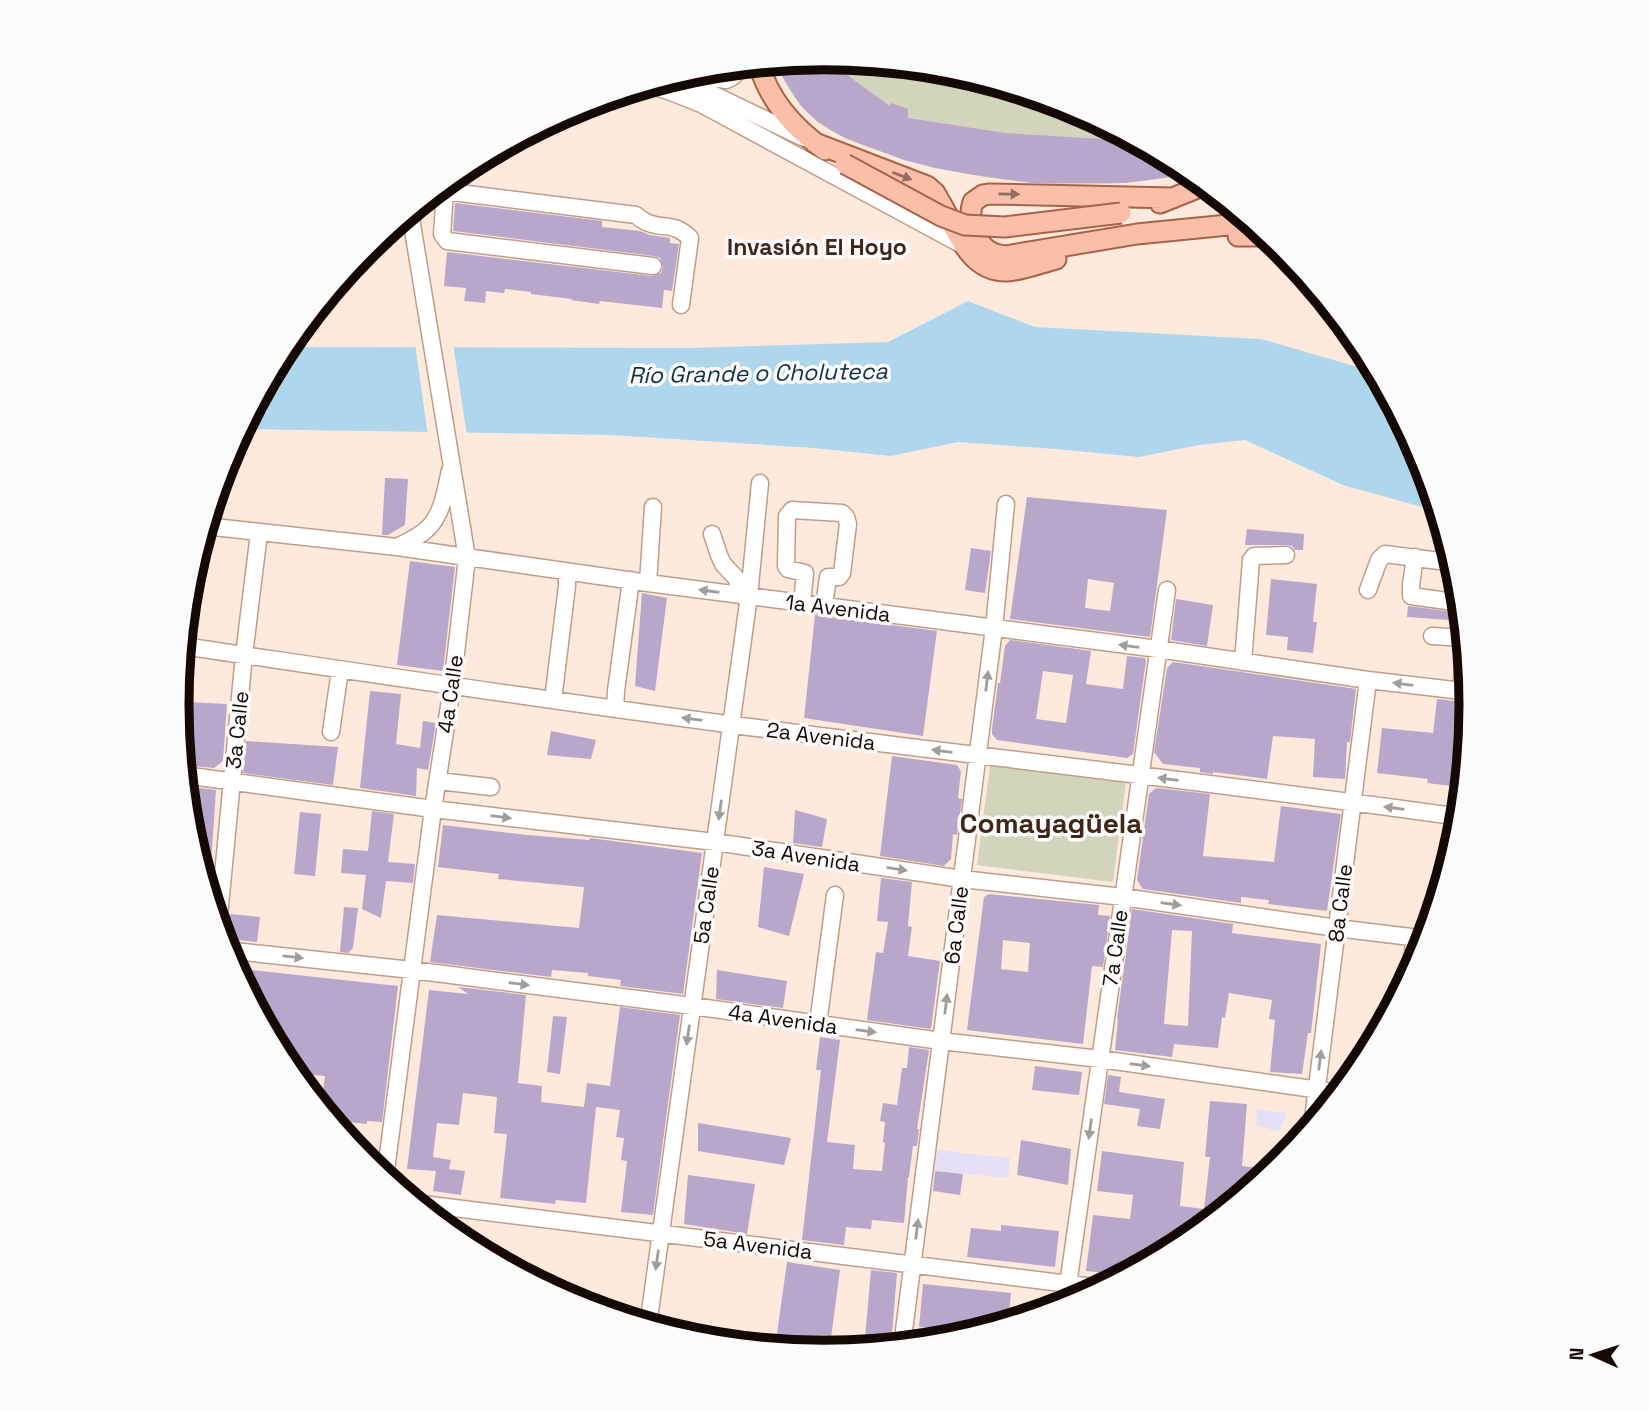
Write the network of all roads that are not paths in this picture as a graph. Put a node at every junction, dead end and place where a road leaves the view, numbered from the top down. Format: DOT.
graph roads {
  1 [pos="762,73"];
  2 [pos="734,76"];
  3 [pos="716,80"];
  4 [pos="695,83"];
  5 [pos="662,91"];
  6 [pos="815,143"];
  7 [pos="1193,188"];
  8 [pos="450,192"];
  9 [pos="1173,198"];
  10 [pos="441,199"];
  11 [pos="412,222"];
  12 [pos="1240,225"];
  13 [pos="1253,236"];
  14 [pos="964,246"];
  15 [pos="653,266"];
  16 [pos="681,304"];
  17 [pos="451,459"];
  18 [pos="760,484"];
  19 [pos="1006,504"];
  20 [pos="653,507"];
  21 [pos="215,527"];
  22 [pos="259,533"];
  23 [pos="712,534"];
  24 [pos="397,547"];
  25 [pos="1286,555"];
  26 [pos="1415,557"];
  27 [pos="467,558"];
  28 [pos="1443,561"];
  29 [pos="567,572"];
  30 [pos="805,573"];
  31 [pos="828,577"];
  32 [pos="631,580"];
  33 [pos="648,583"];
  34 [pos="1167,590"];
  35 [pos="1368,590"];
  36 [pos="744,596"];
  37 [pos="1451,602"];
  38 [pos="802,603"];
  39 [pos="824,606"];
  40 [pos="994,628"];
  41 [pos="1432,636"];
  42 [pos="1456,637"];
  43 [pos="192,647"];
  44 [pos="1158,649"];
  45 [pos="244,655"];
  46 [pos="1243,662"];
  47 [pos="340,670"];
  48 [pos="1368,680"];
  49 [pos="452,687"];
  50 [pos="1460,690"];
  51 [pos="553,700"];
  52 [pos="615,709"];
  53 [pos="732,725"];
  54 [pos="331,732"];
  55 [pos="978,756"];
  56 [pos="1140,775"];
  57 [pos="193,776"];
  58 [pos="232,781"];
  59 [pos="438,781"];
  60 [pos="491,787"];
  61 [pos="1353,802"];
  62 [pos="433,809"];
  63 [pos="1450,816"];
  64 [pos="715,842"];
  65 [pos="962,879"];
  66 [pos="835,895"];
  67 [pos="1123,897"];
  68 [pos="220,901"];
  69 [pos="1337,929"];
  70 [pos="1416,937"];
  71 [pos="238,951"];
  72 [pos="412,970"];
  73 [pos="692,1006"];
  74 [pos="818,1024"];
  75 [pos="941,1041"];
  76 [pos="1100,1059"];
  77 [pos="1317,1090"];
  78 [pos="1329,1092"];
  79 [pos="1314,1110"];
  80 [pos="387,1166"];
  81 [pos="432,1205"];
  82 [pos="661,1233"];
  83 [pos="913,1264"];
  84 [pos="1068,1284"];
  85 [pos="1083,1286"];
  86 [pos="1067,1293"];
  87 [pos="649,1316"];
  88 [pos="903,1336"];
  1 -- 6 [label="main road"];
  2 -- 3 [label="street"];
  4 -- 6 [label="street"];
  5 -- 14 [label="street"];
  6 -- 9 [label="main road, bridge"];
  6 -- 14 [label="main road, one-way"];
  7 -- 9 [label="main road"];
  8 -- 16 [label="street"];
  12 -- 9 [label="main road, one-way"];
  10 -- 15 [label="street"];
  11 -- 17 [label="street, 4a Calle"];
  13 -- 14 [label="main road"];
  17 -- 24 [label="street"];
  17 -- 27 [label="street, 4a Calle"];
  18 -- 36 [label="street, 5a Calle"];
  19 -- 40 [label="street, 6a Calle"];
  20 -- 33 [label="street"];
  21 -- 22 [label="street, 1a Avenida"];
  22 -- 24 [label="street, 1a Avenida"];
  22 -- 45 [label="street, 3a Calle"];
  23 -- 36 [label="street"];
  24 -- 27 [label="street, 1a Avenida"];
  25 -- 46 [label="street"];
  26 -- 28 [label="street"];
  26 -- 35 [label="street"];
  26 -- 37 [label="street"];
  27 -- 29 [label="street, 1a Avenida"];
  27 -- 49 [label="street, 4a Calle"];
  29 -- 32 [label="street, 1a Avenida"];
  29 -- 51 [label="street"];
  30 -- 31 [label="street"];
  30 -- 31 [label="street"];
  30 -- 38 [label="street"];
  31 -- 39 [label="street"];
  32 -- 33 [label="street, 1a Avenida"];
  32 -- 52 [label="street"];
  36 -- 33 [label="street, 1a Avenida, one-way"];
  34 -- 44 [label="street, 7a Calle"];
  36 -- 38 [label="street, 1a Avenida"];
  36 -- 53 [label="street, 5a Calle"];
  38 -- 39 [label="street, 1a Avenida"];
  39 -- 40 [label="street, 1a Avenida"];
  44 -- 40 [label="street, 1a Avenida, one-way"];
  55 -- 40 [label="street, 6a Calle, one-way"];
  41 -- 42 [label="street"];
  43 -- 45 [label="street, 2a Avenida"];
  44 -- 46 [label="street, 1a Avenida"];
  44 -- 56 [label="street, 7a Calle"];
  45 -- 47 [label="street, 2a Avenida"];
  45 -- 58 [label="street, 3a Calle"];
  46 -- 48 [label="street, 1a Avenida"];
  47 -- 49 [label="street, 2a Avenida"];
  47 -- 54 [label="street"];
  50 -- 48 [label="street, 1a Avenida, one-way"];
  48 -- 61 [label="street, 8a Calle"];
  49 -- 51 [label="street, 2a Avenida"];
  49 -- 59 [label="street, 4a Calle"];
  51 -- 52 [label="street, 2a Avenida"];
  53 -- 52 [label="street, 2a Avenida, one-way"];
  55 -- 53 [label="street, 2a Avenida, one-way"];
  53 -- 64 [label="street, 5a Calle, one-way"];
  55 -- 56 [label="street, 2a Avenida"];
  55 -- 65 [label="street, 6a Calle"];
  61 -- 56 [label="street, 2a Avenida, one-way"];
  56 -- 67 [label="street, 7a Calle"];
  57 -- 58 [label="street, 3a Avenida"];
  58 -- 62 [label="street, 3a Avenida"];
  58 -- 68 [label="street, 3a Calle"];
  59 -- 60 [label="street"];
  59 -- 62 [label="street, 4a Calle"];
  63 -- 61 [label="street, 2a Avenida, one-way"];
  61 -- 69 [label="street, 8a Calle"];
  62 -- 64 [label="street, 3a Avenida, one-way"];
  62 -- 72 [label="street, 4a Calle"];
  64 -- 65 [label="street, 3a Avenida, one-way"];
  64 -- 73 [label="street, 5a Calle"];
  65 -- 67 [label="street, 3a Avenida"];
  75 -- 65 [label="street, 6a Calle, one-way"];
  66 -- 74 [label="street"];
  67 -- 69 [label="street, 3a Avenida, one-way"];
  67 -- 76 [label="street, 7a Calle"];
  69 -- 70 [label="street, 3a Avenida"];
  77 -- 69 [label="street, 8a Calle, one-way"];
  71 -- 72 [label="street, 4a Avenida, one-way"];
  72 -- 73 [label="street, 4a Avenida, one-way"];
  72 -- 80 [label="street, 4a Calle"];
  73 -- 74 [label="street, 4a Avenida"];
  73 -- 82 [label="street, 5a Calle, one-way"];
  74 -- 75 [label="street, 4a Avenida, one-way"];
  75 -- 76 [label="street, 4a Avenida"];
  83 -- 75 [label="street, 6a Calle, one-way"];
  76 -- 77 [label="street, 4a Avenida, one-way"];
  76 -- 84 [label="street, 7a Calle, one-way"];
  77 -- 78 [label="street, 4a Avenida"];
  77 -- 79 [label="street, 8a Calle"];
  81 -- 82 [label="street, 5a Avenida"];
  82 -- 83 [label="street, 5a Avenida"];
  82 -- 87 [label="street, 5a Calle, one-way"];
  83 -- 84 [label="street, 5a Avenida"];
  83 -- 88 [label="street, 6a Calle"];
  84 -- 85 [label="street, 5a Avenida"];
  84 -- 86 [label="street, 7a Calle"];
}
